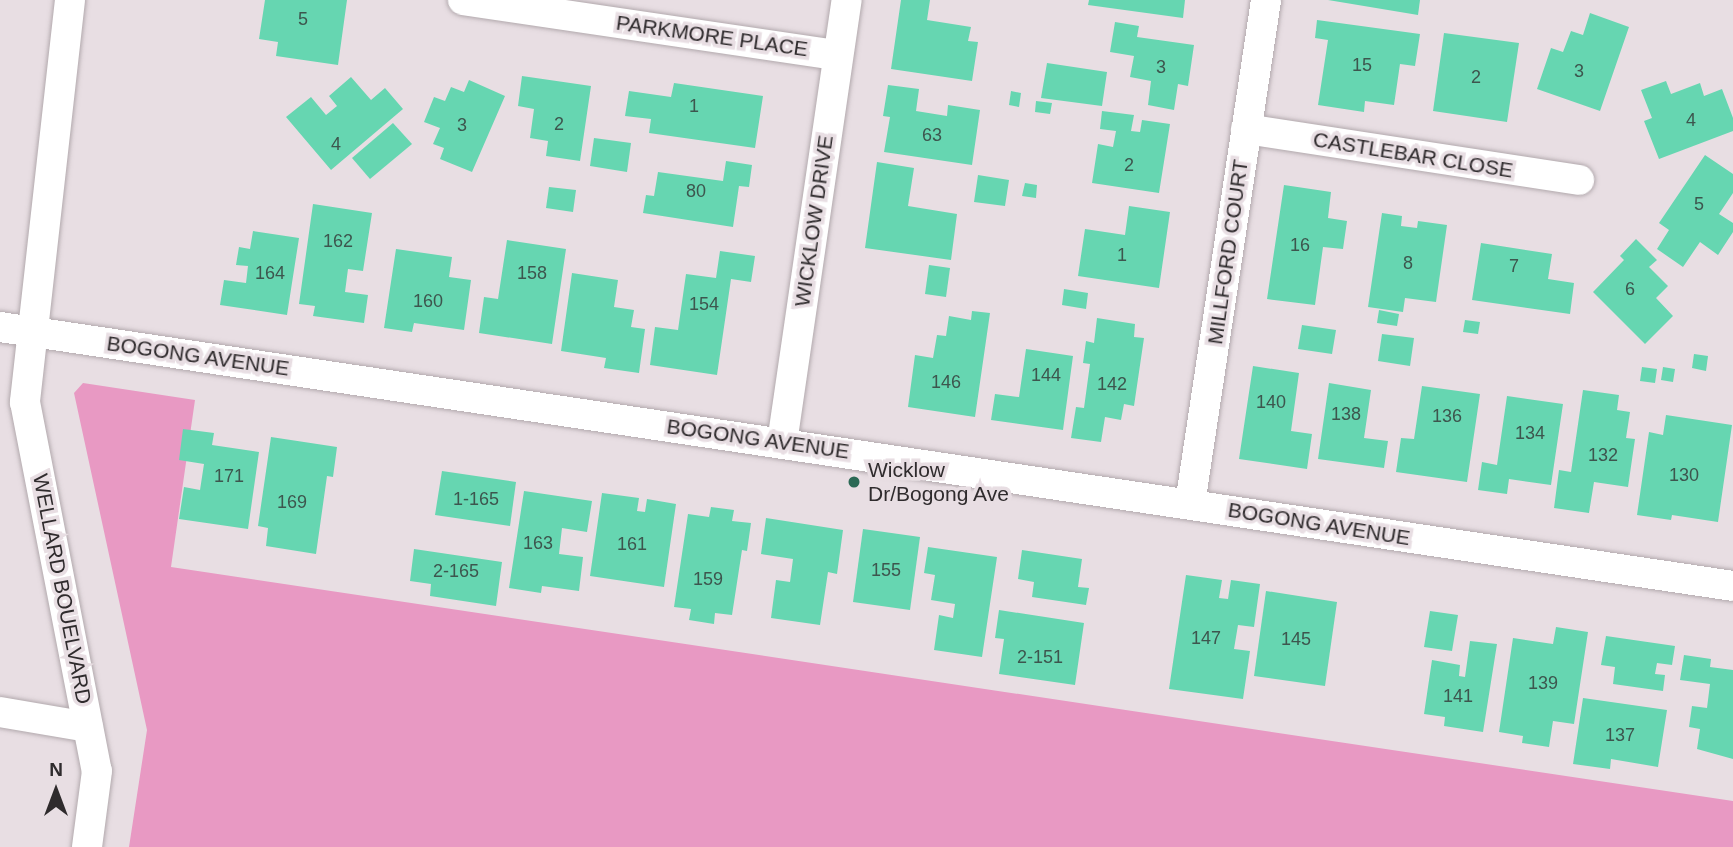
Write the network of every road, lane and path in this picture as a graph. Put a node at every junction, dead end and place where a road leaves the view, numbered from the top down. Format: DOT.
graph roads {
  1 [pos="70,0"];
  2 [pos="463,0"];
  3 [pos="847,0"];
  4 [pos="1266,0"];
  5 [pos="837,55"];
  6 [pos="1246,129"];
  7 [pos="1579,180"];
  8 [pos="0,327"];
  9 [pos="33,332"];
  10 [pos="782,443"];
  11 [pos="1191,504"];
  12 [pos="1733,586"];
  13 [pos="0,712"];
  14 [pos="89,727"];
  15 [pos="86,847"];
  1 -- 9 [label="street, WELLARD BOUELVARD"];
  2 -- 5 [label="street, PARKMORE PLACE"];
  3 -- 5 [label="street, WICKLOW DRIVE"];
  4 -- 6 [label="street, MILLFORD COURT"];
  5 -- 10 [label="street, WICKLOW DRIVE"];
  6 -- 7 [label="street, CASTLEBAR CLOSE"];
  6 -- 11 [label="street, MILLFORD COURT"];
  8 -- 9 [label="street, BOGONG AVENUE"];
  9 -- 10 [label="street, BOGONG AVENUE"];
  9 -- 14 [label="street, WELLARD BOUELVARD"];
  10 -- 11 [label="street, BOGONG AVENUE"];
  11 -- 12 [label="street, BOGONG AVENUE"];
  13 -- 14 [label="street"];
  14 -- 15 [label="street, WELLARD BOUELVARD"];
}
